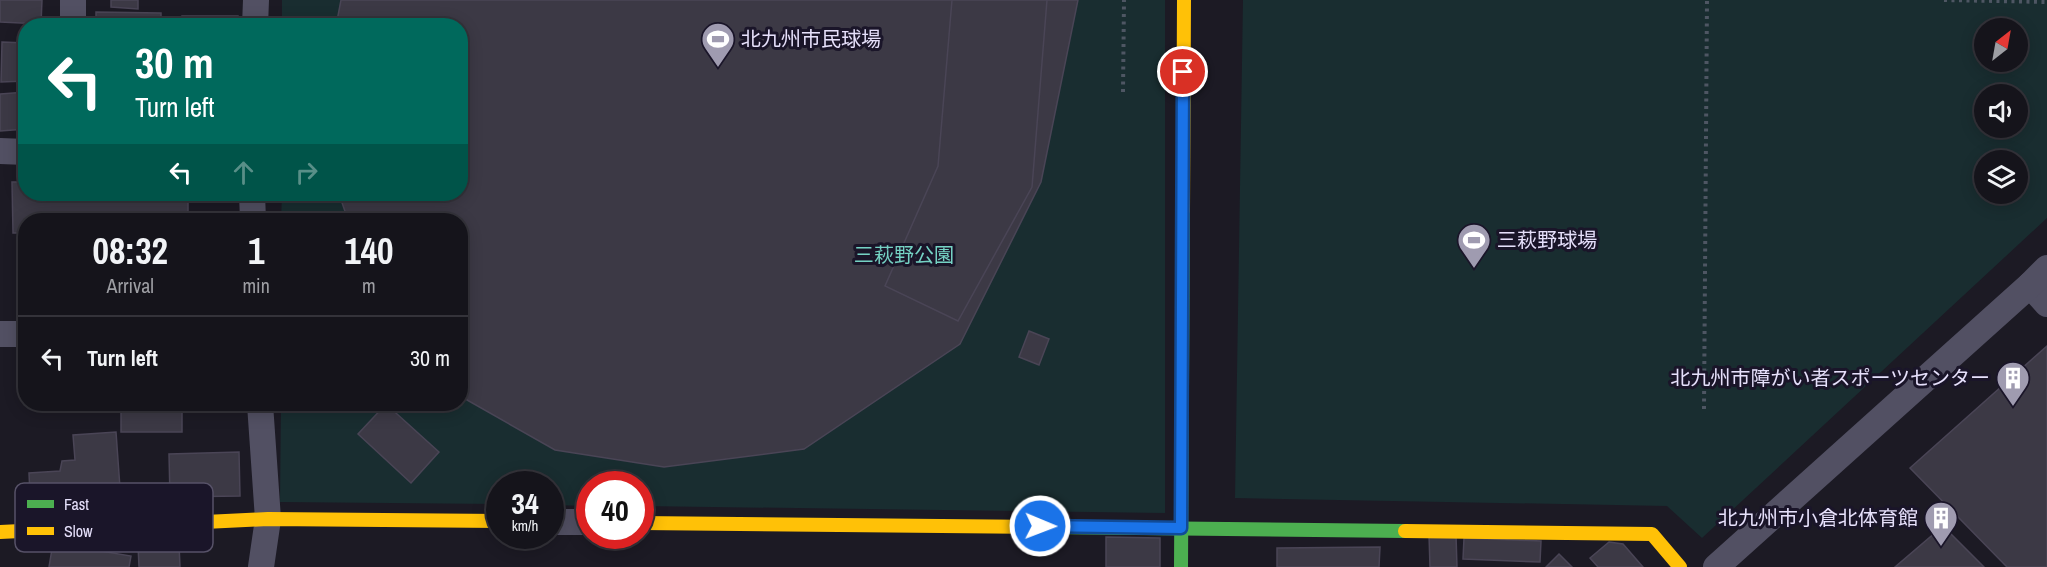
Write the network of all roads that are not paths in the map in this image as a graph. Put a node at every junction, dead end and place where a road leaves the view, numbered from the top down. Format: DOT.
graph roads {
  1 [pos="73,0"];
  2 [pos="256,0"];
  3 [pos="1184,0"];
  4 [pos="73,18"];
  5 [pos="255,18"];
  6 [pos="0,151"];
  7 [pos="18,152"];
  8 [pos="2042,286"];
  9 [pos="0,334"];
  10 [pos="18,334"];
  11 [pos="260,411"];
  12 [pos="268,519"];
  13 [pos="486,521"];
  14 [pos="213,522"];
  15 [pos="654,523"];
  16 [pos="1181,528"];
  17 [pos="15,531"];
  18 [pos="0,532"];
  19 [pos="261,567"];
  20 [pos="1181,567"];
  21 [pos="1680,567"];
  22 [pos="1716,567"];
  1 -- 4 [label="street"];
  2 -- 5 [label="street"];
  3 -- 16 [label="street"];
  6 -- 7 [label="street"];
  8 -- 22 [label="street"];
  9 -- 10 [label="street"];
  11 -- 12 [label="street"];
  12 -- 13 [label="street"];
  12 -- 14 [label="street"];
  12 -- 19 [label="street"];
  15 -- 16 [label="street"];
  16 -- 20 [label="street"];
  16 -- 21 [label="street"];
  17 -- 18 [label="street"];
}
